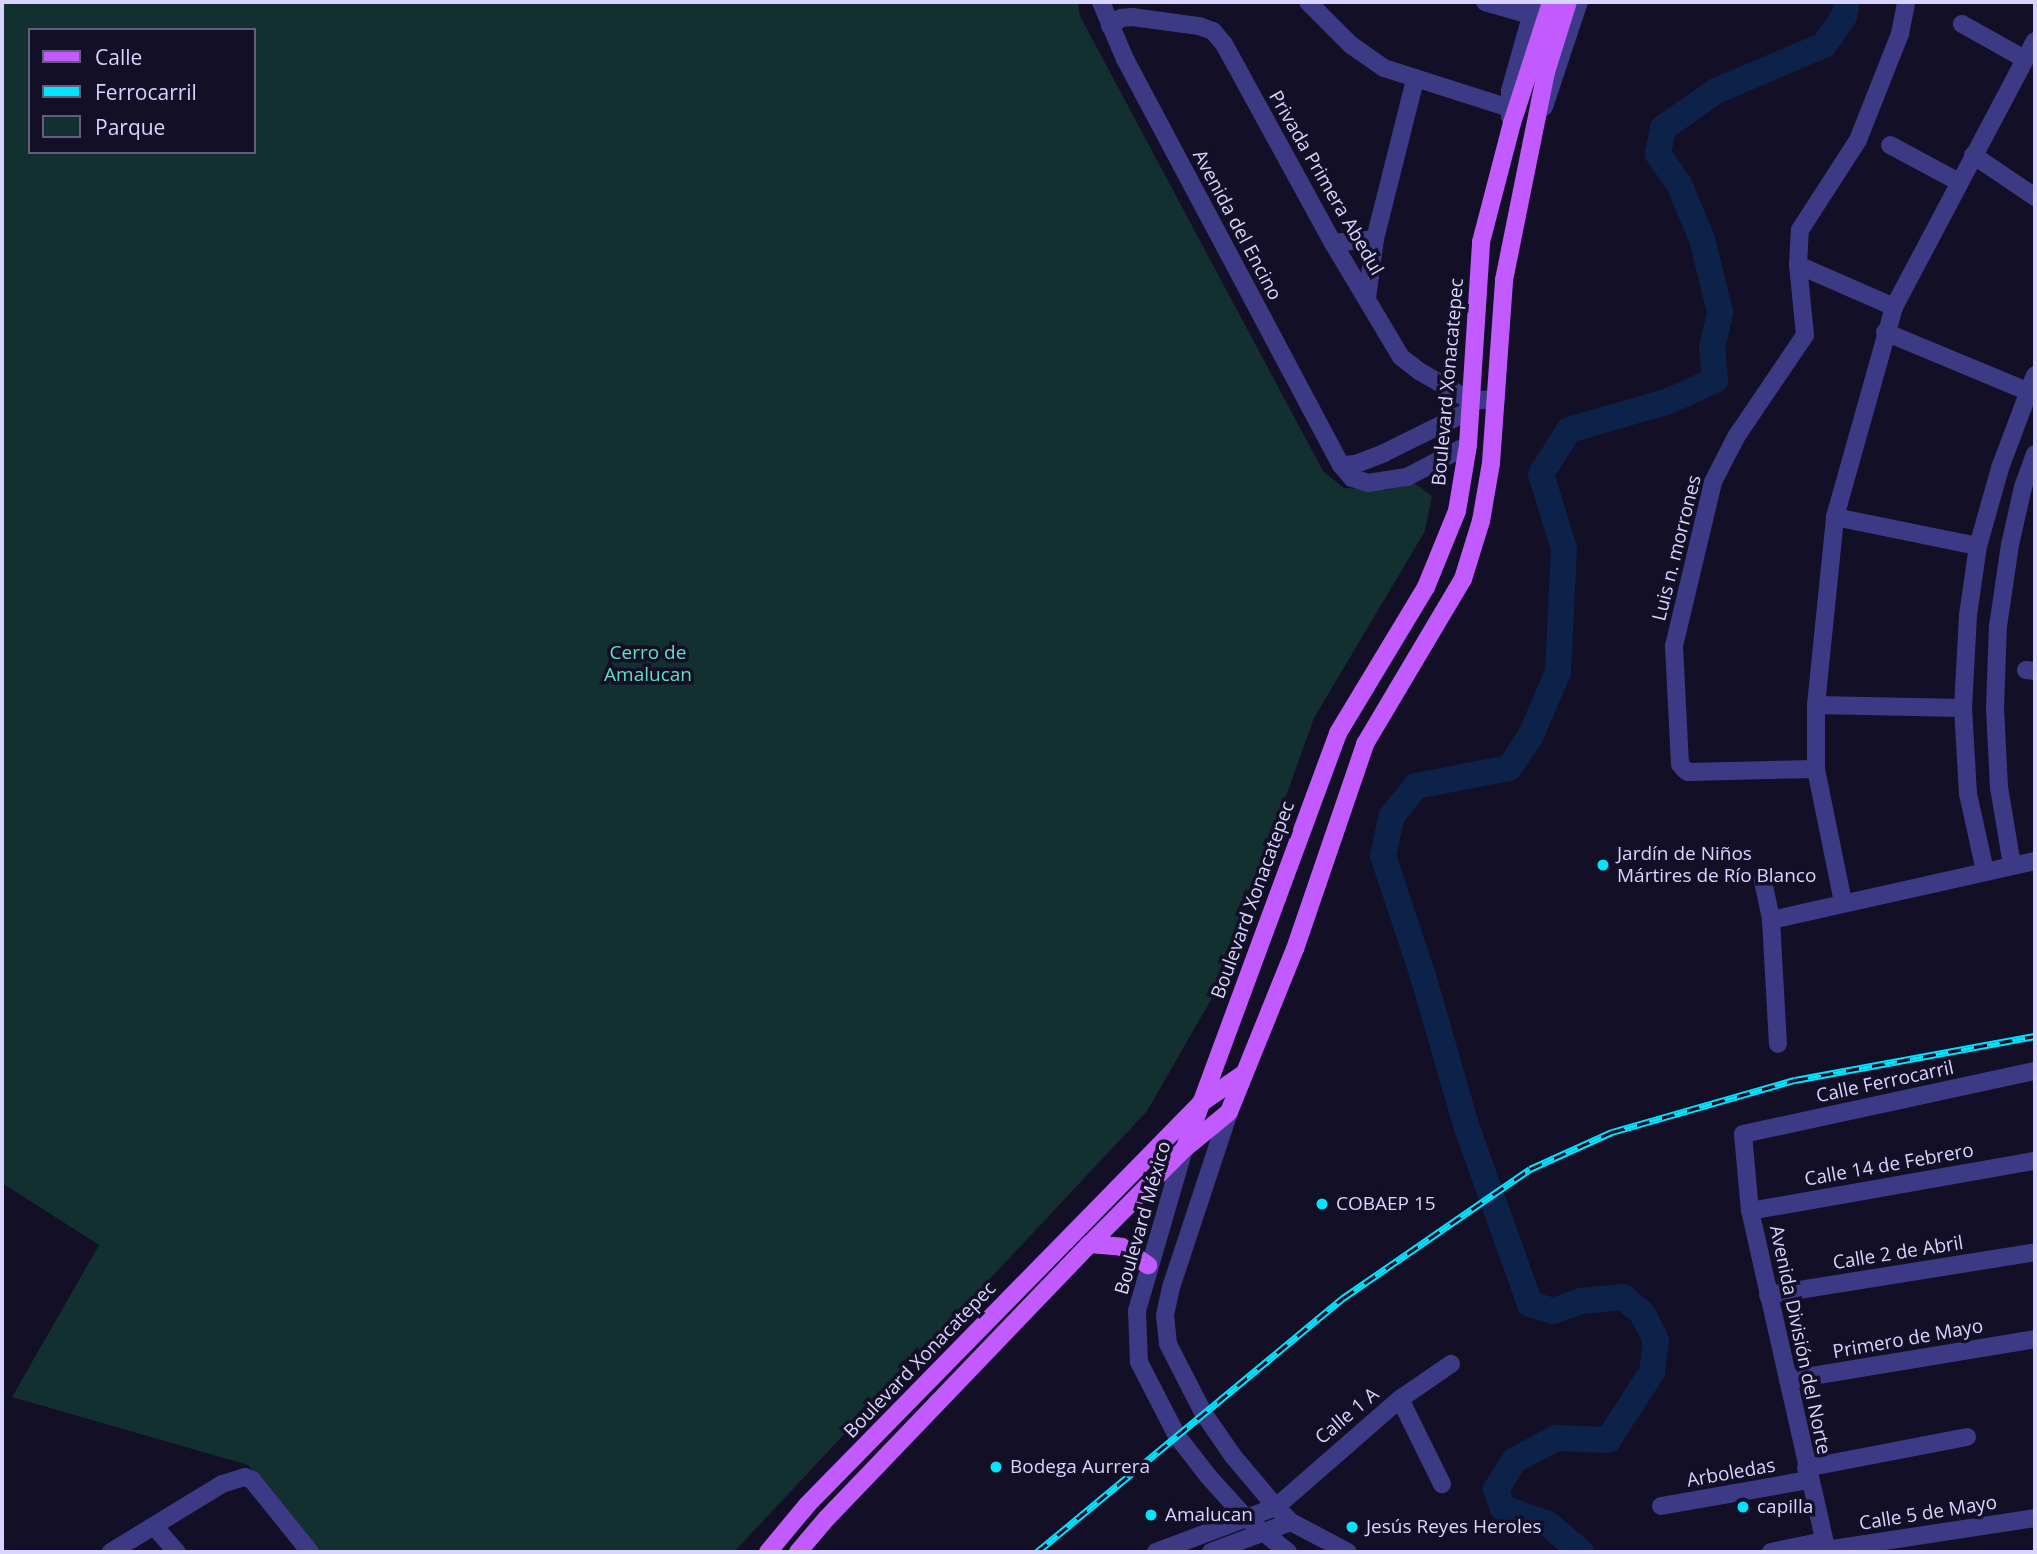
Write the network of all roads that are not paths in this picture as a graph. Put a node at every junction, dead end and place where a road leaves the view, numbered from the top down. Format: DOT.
graph roads {
  1 [pos="1101,2"];
  2 [pos="1308,2"];
  3 [pos="1485,2"];
  4 [pos="1551,2"];
  5 [pos="1568,2"];
  6 [pos="1579,2"];
  7 [pos="1906,2"];
  8 [pos="1532,8"];
  9 [pos="1962,24"];
  10 [pos="1110,26"];
  11 [pos="2035,41"];
  12 [pos="2025,59"];
  13 [pos="1538,70"];
  14 [pos="1415,80"];
  15 [pos="1512,114"];
  16 [pos="1536,123"];
  17 [pos="1890,145"];
  18 [pos="1973,155"];
  19 [pos="1959,182"];
  20 [pos="2035,197"];
  21 [pos="1376,239"];
  22 [pos="1333,243"];
  23 [pos="1798,265"];
  24 [pos="1367,298"];
  25 [pos="1894,307"];
  26 [pos="1885,332"];
  27 [pos="2031,383"];
  28 [pos="1496,399"];
  29 [pos="1470,406"];
  30 [pos="1468,445"];
  31 [pos="2035,454"];
  32 [pos="1341,465"];
  33 [pos="1835,517"];
  34 [pos="1978,546"];
  35 [pos="1816,705"];
  36 [pos="1963,708"];
  37 [pos="1816,769"];
  38 [pos="2035,861"];
  39 [pos="2012,865"];
  40 [pos="1985,871"];
  41 [pos="1763,881"];
  42 [pos="1843,902"];
  43 [pos="1771,920"];
  44 [pos="1778,1044"];
  45 [pos="2035,1071"];
  46 [pos="1243,1074"];
  47 [pos="1201,1103"];
  48 [pos="1229,1112"];
  49 [pos="1743,1134"];
  50 [pos="1184,1149"];
  51 [pos="2035,1161"];
  52 [pos="1750,1211"];
  53 [pos="1090,1244"];
  54 [pos="2035,1252"];
  55 [pos="1148,1265"];
  56 [pos="1768,1295"];
  57 [pos="2035,1339"];
  58 [pos="1451,1364"];
  59 [pos="1788,1380"];
  60 [pos="1399,1399"];
  61 [pos="1967,1437"];
  62 [pos="1808,1474"];
  63 [pos="1442,1484"];
  64 [pos="1661,1506"];
  65 [pos="1276,1507"];
  66 [pos="1246,1518"];
  67 [pos="2035,1518"];
  68 [pos="1290,1522"];
  69 [pos="154,1526"];
  70 [pos="1228,1526"];
  71 [pos="1262,1533"];
  72 [pos="1235,1548"];
  73 [pos="1826,1548"];
  74 [pos="111,1552"];
  75 [pos="177,1552"];
  76 [pos="310,1552"];
  77 [pos="768,1552"];
  78 [pos="798,1552"];
  79 [pos="1156,1552"];
  80 [pos="1211,1552"];
  81 [pos="1289,1552"];
  82 [pos="1348,1552"];
  83 [pos="1771,1552"];
  1 -- 10 [label="street, Avenida del Encino"];
  2 -- 14 [label="street"];
  3 -- 8 [label="street"];
  4 -- 13 [label="main road, Boulevard Xonacatepec"];
  5 -- 13 [label="main road, Boulevard Xonacatepec"];
  6 -- 16 [label="street, Boulevard Xonacatepec"];
  7 -- 23 [label="street, Luis n. morrones"];
  8 -- 15 [label="street, Boulevard Xonacatepec"];
  9 -- 12 [label="street"];
  10 -- 22 [label="street, Privada Primera Abedul"];
  10 -- 32 [label="street, Avenida del Encino"];
  11 -- 12 [label="street"];
  12 -- 18 [label="street"];
  13 -- 15 [label="main road, Boulevard Xonacatepec"];
  13 -- 16 [label="main road, Boulevard Xonacatepec"];
  14 -- 15 [label="street"];
  14 -- 21 [label="street"];
  15 -- 29 [label="main road, Boulevard Xonacatepec"];
  16 -- 28 [label="main road, Boulevard Xonacatepec"];
  17 -- 19 [label="street"];
  18 -- 19 [label="street"];
  18 -- 20 [label="street"];
  19 -- 25 [label="street"];
  21 -- 22 [label="street"];
  21 -- 24 [label="street"];
  22 -- 24 [label="street, Privada Primera Abedul"];
  23 -- 25 [label="street"];
  23 -- 37 [label="street, Luis n. morrones"];
  24 -- 29 [label="street, Privada Primera Abedul"];
  25 -- 26 [label="street"];
  26 -- 27 [label="street"];
  26 -- 33 [label="street"];
  27 -- 34 [label="street"];
  28 -- 29 [label="street"];
  28 -- 46 [label="main road, Boulevard Xonacatepec"];
  29 -- 30 [label="main road, Boulevard Xonacatepec"];
  29 -- 32 [label="street"];
  30 -- 32 [label="street, Avenida del Encino"];
  30 -- 47 [label="main road, Boulevard Xonacatepec"];
  31 -- 39 [label="street"];
  33 -- 34 [label="street"];
  33 -- 35 [label="street"];
  34 -- 36 [label="street"];
  35 -- 36 [label="street"];
  35 -- 37 [label="street"];
  36 -- 40 [label="street"];
  37 -- 42 [label="street"];
  38 -- 39 [label="street"];
  39 -- 40 [label="street"];
  40 -- 42 [label="street"];
  41 -- 43 [label="street"];
  42 -- 43 [label="street"];
  43 -- 44 [label="street"];
  45 -- 49 [label="street, Calle Ferrocarril"];
  46 -- 47 [label="main road"];
  46 -- 48 [label="main road, Boulevard Xonacatepec"];
  47 -- 50 [label="main road, Boulevard México"];
  47 -- 77 [label="main road, Boulevard Xonacatepec"];
  48 -- 50 [label="main road"];
  48 -- 65 [label="street"];
  49 -- 52 [label="street, Avenida División del Norte"];
  50 -- 53 [label="main road"];
  50 -- 55 [label="street, Boulevard México"];
  51 -- 52 [label="street, Calle 14 de Febrero"];
  52 -- 56 [label="street, Avenida División del Norte"];
  53 -- 55 [label="main road"];
  53 -- 78 [label="main road"];
  54 -- 56 [label="street, Calle 2 de Abril"];
  55 -- 66 [label="street, Boulevard México"];
  56 -- 59 [label="street, Avenida División del Norte"];
  57 -- 59 [label="street, Primero de Mayo"];
  58 -- 60 [label="street, Calle 1 A"];
  59 -- 62 [label="street, Avenida División del Norte"];
  60 -- 63 [label="street"];
  60 -- 65 [label="street, Calle 1 A"];
  61 -- 62 [label="street, Arboledas"];
  62 -- 64 [label="street, Arboledas"];
  62 -- 73 [label="street, Avenida División del Norte"];
  65 -- 66 [label="street"];
  65 -- 68 [label="street"];
  66 -- 70 [label="street"];
  66 -- 71 [label="street, Boulevard México"];
  67 -- 73 [label="street, Calle 5 de Mayo"];
  68 -- 71 [label="street"];
  68 -- 82 [label="street"];
  69 -- 74 [label="street"];
  69 -- 75 [label="street"];
  69 -- 76 [label="street"];
  70 -- 72 [label="street"];
  70 -- 79 [label="street"];
  71 -- 72 [label="street"];
  71 -- 81 [label="street, Boulevard México"];
  72 -- 80 [label="street"];
  73 -- 83 [label="street, Calle 5 de Mayo"];
}
